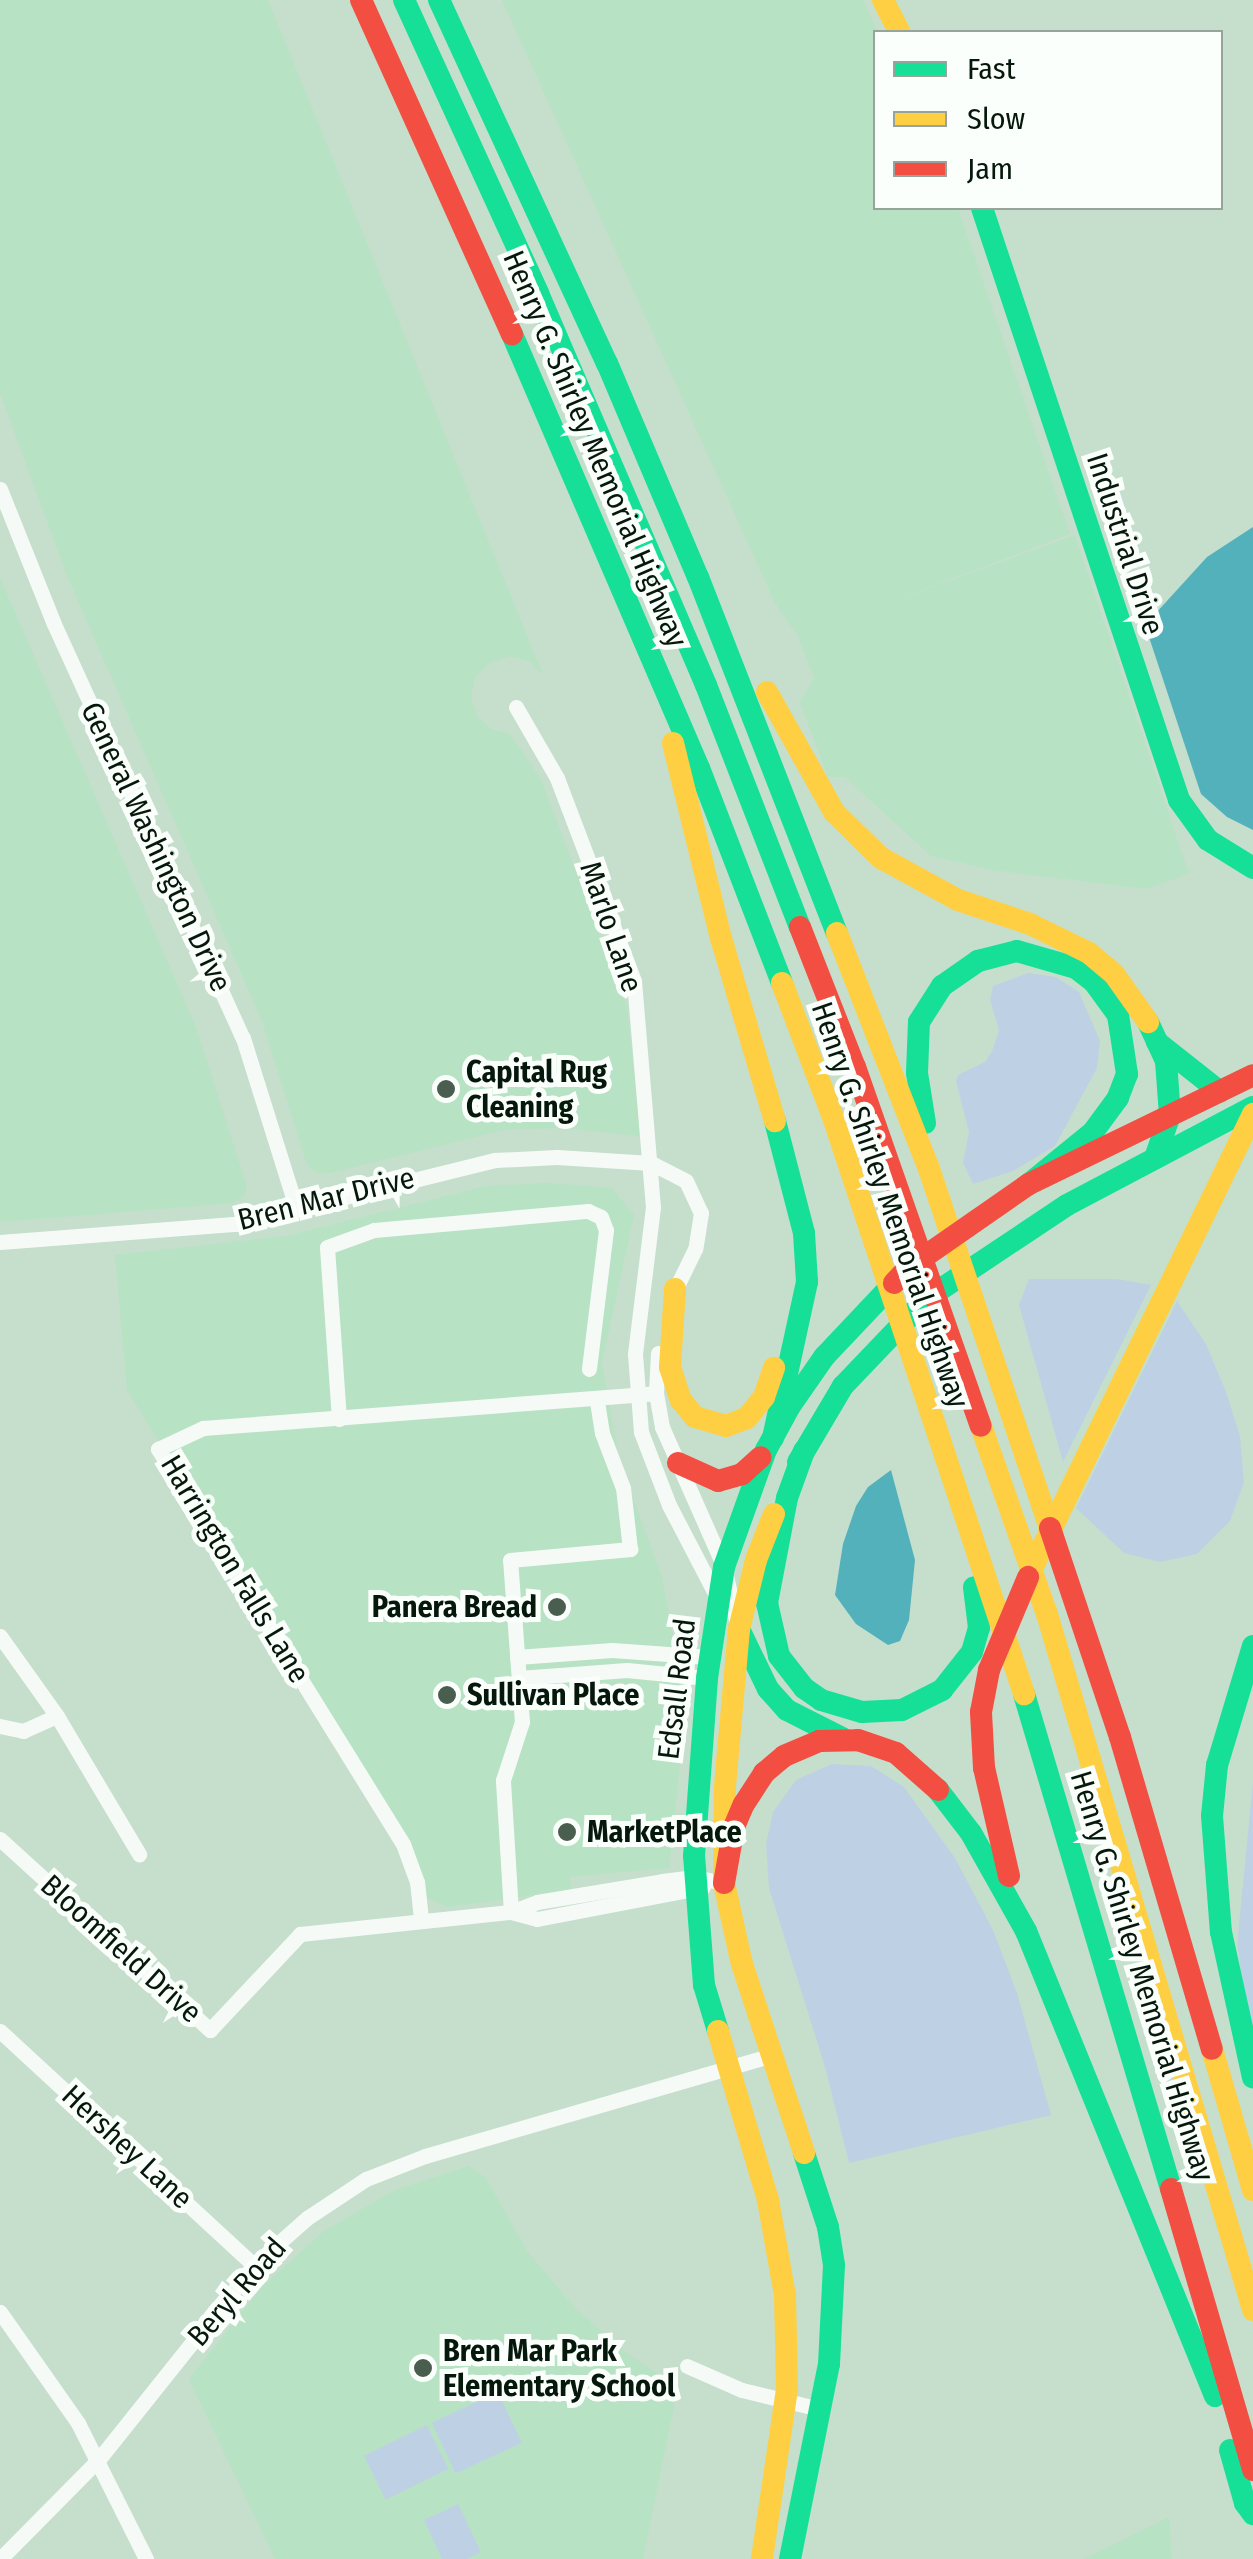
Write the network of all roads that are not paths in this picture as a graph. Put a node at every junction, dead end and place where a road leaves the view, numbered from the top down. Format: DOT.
graph roads {
  1 [pos="361,0"];
  2 [pos="404,0"];
  3 [pos="439,0"];
  4 [pos="884,0"];
  5 [pos="898,30"];
  6 [pos="983,210"];
  7 [pos="0,489"];
  8 [pos="698,577"];
  9 [pos="657,667"];
  10 [pos="516,706"];
  11 [pos="1253,868"];
  12 [pos="1157,1042"];
  13 [pos="1253,1076"];
  14 [pos="1220,1092"];
  15 [pos="1253,1110"];
  16 [pos="1170,1115"];
  17 [pos="1156,1158"];
  18 [pos="651,1163"];
  19 [pos="928,1166"];
  20 [pos="790,1173"];
  21 [pos="1029,1184"];
  22 [pos="297,1210"];
  23 [pos="0,1242"];
  24 [pos="676,1289"];
  25 [pos="590,1368"];
  26 [pos="656,1394"];
  27 [pos="636,1396"];
  28 [pos="598,1401"];
  29 [pos="339,1419"];
  30 [pos="769,1444"];
  31 [pos="940,1448"];
  32 [pos="804,1451"];
  33 [pos="678,1462"];
  34 [pos="724,1566"];
  35 [pos="718,1599"];
  36 [pos="738,1629"];
  37 [pos="0,1636"];
  38 [pos="1253,1646"];
  39 [pos="517,1657"];
  40 [pos="709,1668"];
  41 [pos="519,1678"];
  42 [pos="58,1716"];
  43 [pos="0,1726"];
  44 [pos="846,1740"];
  45 [pos="0,1839"];
  46 [pos="139,1854"];
  47 [pos="724,1882"];
  48 [pos="695,1883"];
  49 [pos="511,1912"];
  50 [pos="420,1919"];
  51 [pos="1026,1931"];
  52 [pos="0,2031"];
  53 [pos="772,2055"];
  54 [pos="726,2068"];
  55 [pos="1253,2078"];
  56 [pos="1253,2190"];
  57 [pos="254,2265"];
  58 [pos="1253,2310"];
  59 [pos="0,2312"];
  60 [pos="687,2366"];
  61 [pos="786,2403"];
  62 [pos="820,2408"];
  63 [pos="98,2459"];
  64 [pos="1253,2470"];
  65 [pos="1253,2514"];
  66 [pos="0,2559"];
  67 [pos="146,2559"];
  68 [pos="762,2559"];
  69 [pos="790,2559"];
  1 -- 9 [label="main road, Henry G. Shirley Memorial Highway"];
  2 -- 58 [label="main road"];
  3 -- 8 [label="main road, Henry G. Shirley Memorial Highway"];
  4 -- 5 [label="main road"];
  6 -- 11 [label="main road, Industrial Drive"];
  7 -- 22 [label="street, General Washington Drive"];
  8 -- 12 [label="main road"];
  8 -- 19 [label="main road, Henry G. Shirley Memorial Highway"];
  9 -- 20 [label="main road"];
  9 -- 31 [label="main road, Henry G. Shirley Memorial Highway"];
  10 -- 18 [label="street, Marlo Lane"];
  12 -- 14 [label="main road"];
  12 -- 16 [label="main road"];
  13 -- 14 [label="main road, Edsall Road"];
  14 -- 16 [label="main road, Edsall Road"];
  15 -- 17 [label="main road, Edsall Road"];
  15 -- 51 [label="main road"];
  16 -- 17 [label="main road"];
  16 -- 21 [label="main road, Edsall Road"];
  17 -- 32 [label="main road, Edsall Road"];
  18 -- 22 [label="street, Bren Mar Drive"];
  18 -- 24 [label="street, Bren Mar Drive"];
  18 -- 27 [label="street"];
  19 -- 21 [label="main road"];
  19 -- 56 [label="main road, Henry G. Shirley Memorial Highway"];
  20 -- 24 [label="main road"];
  20 -- 30 [label="main road"];
  21 -- 30 [label="main road, Edsall Road"];
  22 -- 23 [label="street, Bren Mar Drive"];
  24 -- 26 [label="street, Bren Mar Drive"];
  25 -- 29 [label="street"];
  26 -- 27 [label="street, Harrington Falls Lane"];
  26 -- 33 [label="street, Bren Mar Drive"];
  27 -- 28 [label="street, Harrington Falls Lane"];
  27 -- 35 [label="street"];
  28 -- 29 [label="street, Harrington Falls Lane"];
  28 -- 39 [label="street"];
  29 -- 50 [label="street, Harrington Falls Lane"];
  30 -- 33 [label="main road"];
  30 -- 34 [label="main road, Edsall Road"];
  31 -- 32 [label="main road"];
  31 -- 64 [label="main road, Henry G. Shirley Memorial Highway"];
  32 -- 36 [label="main road, Edsall Road"];
  33 -- 34 [label="street, Bren Mar Drive"];
  34 -- 35 [label="main road, Edsall Road"];
  34 -- 36 [label="street, Bren Mar Drive"];
  35 -- 36 [label="main road"];
  35 -- 40 [label="main road, Edsall Road"];
  36 -- 44 [label="main road"];
  36 -- 47 [label="main road, Edsall Road"];
  37 -- 42 [label="street"];
  38 -- 55 [label="main road"];
  39 -- 40 [label="street"];
  39 -- 41 [label="street"];
  40 -- 41 [label="street"];
  40 -- 48 [label="main road, Edsall Road"];
  41 -- 49 [label="street"];
  42 -- 43 [label="street"];
  42 -- 46 [label="street"];
  44 -- 47 [label="main road"];
  44 -- 51 [label="main road"];
  45 -- 50 [label="street, Bloomfield Drive"];
  47 -- 48 [label="street, Bloomfield Drive"];
  47 -- 53 [label="main road, Edsall Road"];
  48 -- 49 [label="street, Bloomfield Drive"];
  48 -- 54 [label="main road, Edsall Road"];
  49 -- 50 [label="street, Bloomfield Drive"];
  51 -- 65 [label="main road"];
  52 -- 57 [label="street, Hershey Lane"];
  53 -- 54 [label="street, Beryl Road"];
  53 -- 62 [label="main road, Edsall Road"];
  54 -- 57 [label="street, Beryl Road"];
  54 -- 61 [label="main road, Edsall Road"];
  57 -- 63 [label="street, Beryl Road"];
  59 -- 63 [label="street"];
  60 -- 61 [label="street"];
  61 -- 62 [label="street"];
  61 -- 68 [label="main road, Edsall Road"];
  62 -- 69 [label="main road, Edsall Road"];
  63 -- 66 [label="street, Beryl Road"];
  63 -- 67 [label="street"];
}
